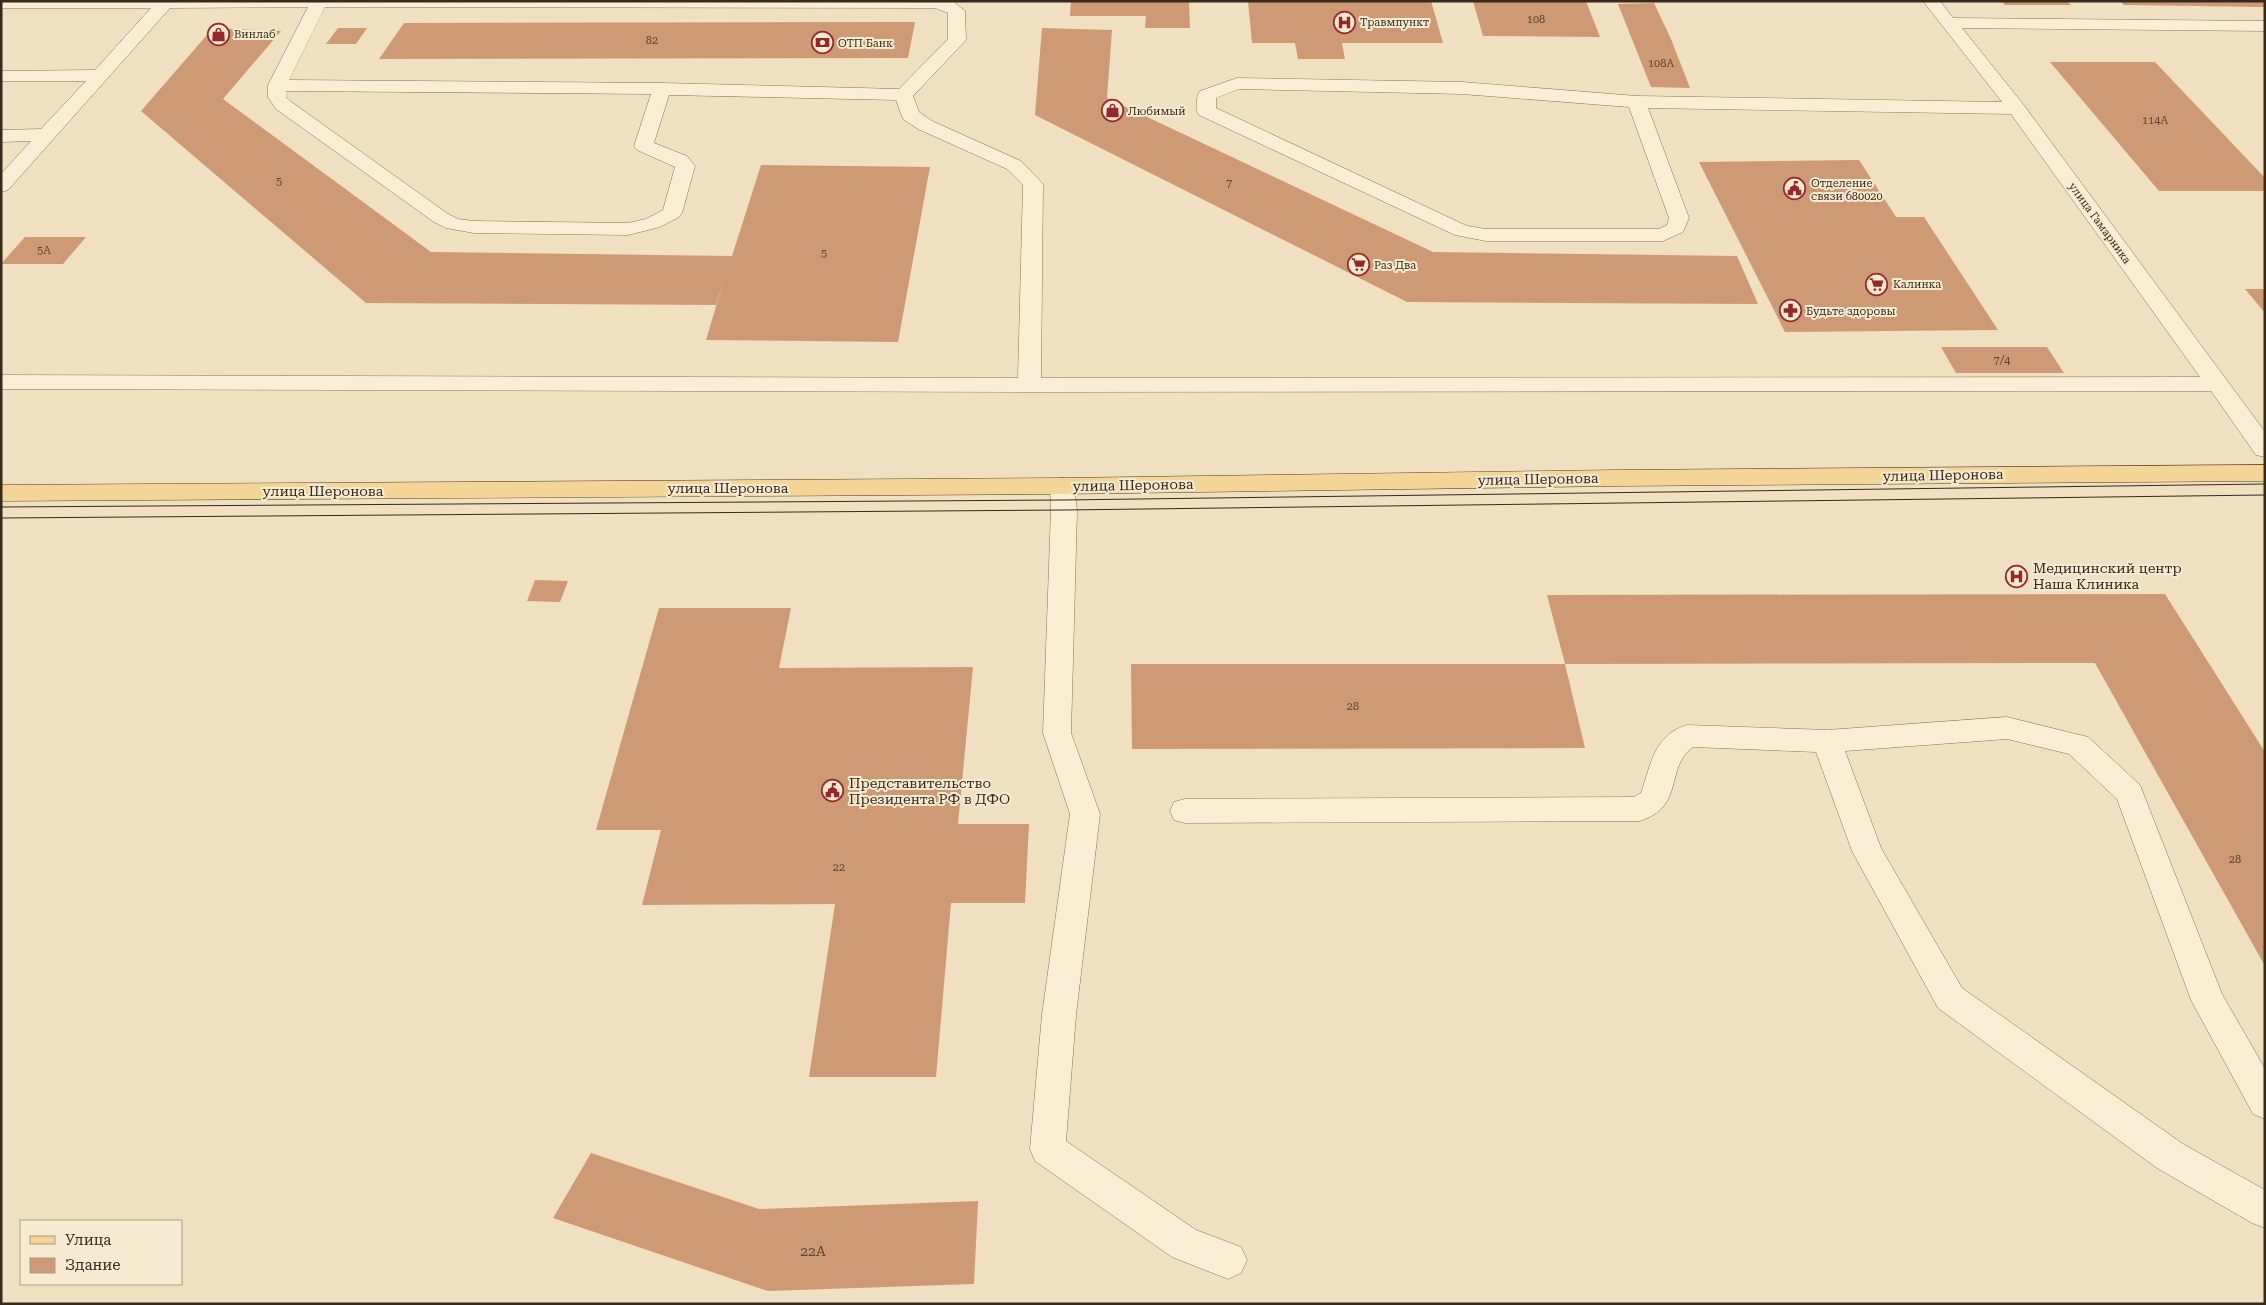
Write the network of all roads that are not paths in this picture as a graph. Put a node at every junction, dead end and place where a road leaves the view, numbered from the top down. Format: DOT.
graph roads {
  1 [pos="1931,1"];
  2 [pos="319,2"];
  3 [pos="1,3"];
  4 [pos="165,3"];
  5 [pos="1949,23"];
  6 [pos="2265,26"];
  7 [pos="100,75"];
  8 [pos="1,76"];
  9 [pos="277,84"];
  10 [pos="662,89"];
  11 [pos="904,95"];
  12 [pos="1637,102"];
  13 [pos="2016,108"];
  14 [pos="46,135"];
  15 [pos="1,136"];
  16 [pos="1,186"];
  17 [pos="1,382"];
  18 [pos="2219,384"];
  19 [pos="1028,385"];
  20 [pos="2265,448"];
  21 [pos="2265,473"];
  22 [pos="1062,486"];
  23 [pos="1,493"];
  24 [pos="1828,741"];
  25 [pos="1185,811"];
  26 [pos="2265,1103"];
  27 [pos="2265,1210"];
  28 [pos="1228,1260"];
  1 -- 5 [label="street, улица Гамарника"];
  2 -- 4 [label="street"];
  2 -- 9 [label="street"];
  2 -- 11 [label="street"];
  3 -- 4 [label="street"];
  4 -- 7 [label="street"];
  5 -- 6 [label="street"];
  5 -- 13 [label="street, улица Гамарника"];
  7 -- 8 [label="street"];
  7 -- 14 [label="street"];
  9 -- 10 [label="street"];
  9 -- 10 [label="street"];
  10 -- 11 [label="street"];
  11 -- 19 [label="street"];
  12 -- 12 [label="street"];
  12 -- 13 [label="street"];
  13 -- 18 [label="street, улица Гамарника"];
  14 -- 15 [label="street"];
  14 -- 16 [label="street"];
  17 -- 19 [label="street"];
  18 -- 19 [label="street"];
  18 -- 20 [label="street, улица Гамарника"];
  21 -- 22 [label="main road, улица Шеронова"];
  22 -- 23 [label="main road, улица Шеронова"];
  22 -- 28 [label="street"];
  24 -- 25 [label="street"];
  24 -- 26 [label="street"];
  24 -- 27 [label="street"];
}
